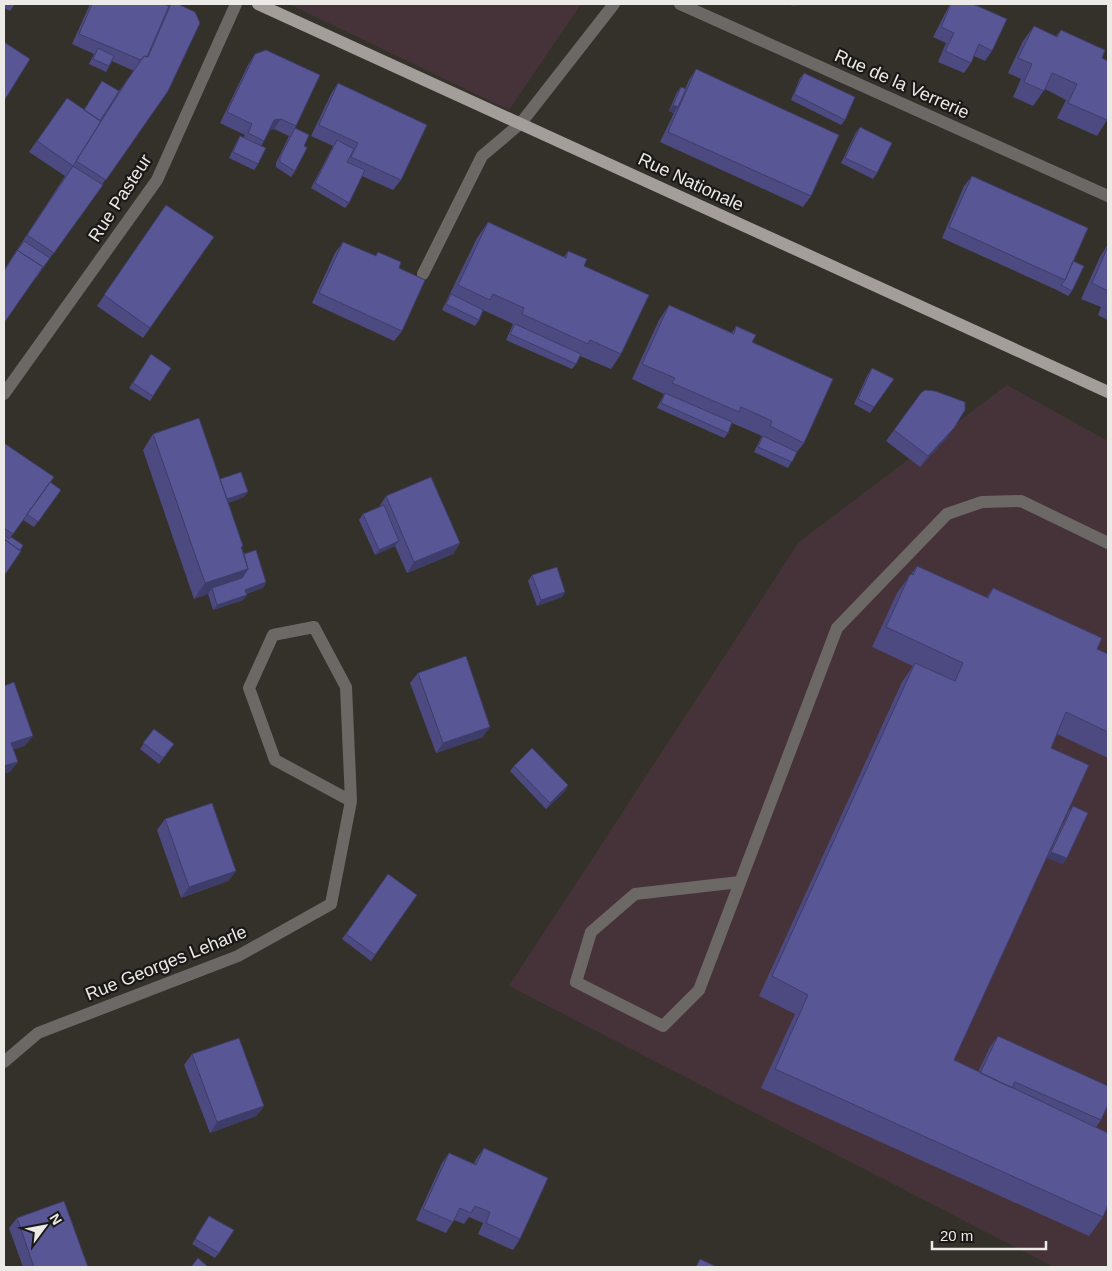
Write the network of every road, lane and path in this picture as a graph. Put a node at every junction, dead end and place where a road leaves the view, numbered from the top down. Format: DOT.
graph roads {
  1 [pos="236,4"];
  2 [pos="258,4"];
  3 [pos="614,4"];
  4 [pos="680,4"];
  5 [pos="521,123"];
  6 [pos="1108,196"];
  7 [pos="423,274"];
  8 [pos="1108,392"];
  9 [pos="4,394"];
  10 [pos="1108,543"];
  11 [pos="351,801"];
  12 [pos="740,882"];
  13 [pos="4,1062"];
  1 -- 9 [label="street, Rue Pasteur"];
  2 -- 5 [label="main road, Rue Nationale"];
  3 -- 5 [label="street"];
  4 -- 6 [label="street, Rue de la Verrerie"];
  5 -- 7 [label="street"];
  5 -- 8 [label="main road, Rue Nationale"];
  10 -- 12 [label="street"];
  11 -- 11 [label="street, Rue Georges Leharle"];
  11 -- 13 [label="street, Rue Georges Leharle"];
  12 -- 12 [label="street"];
}
